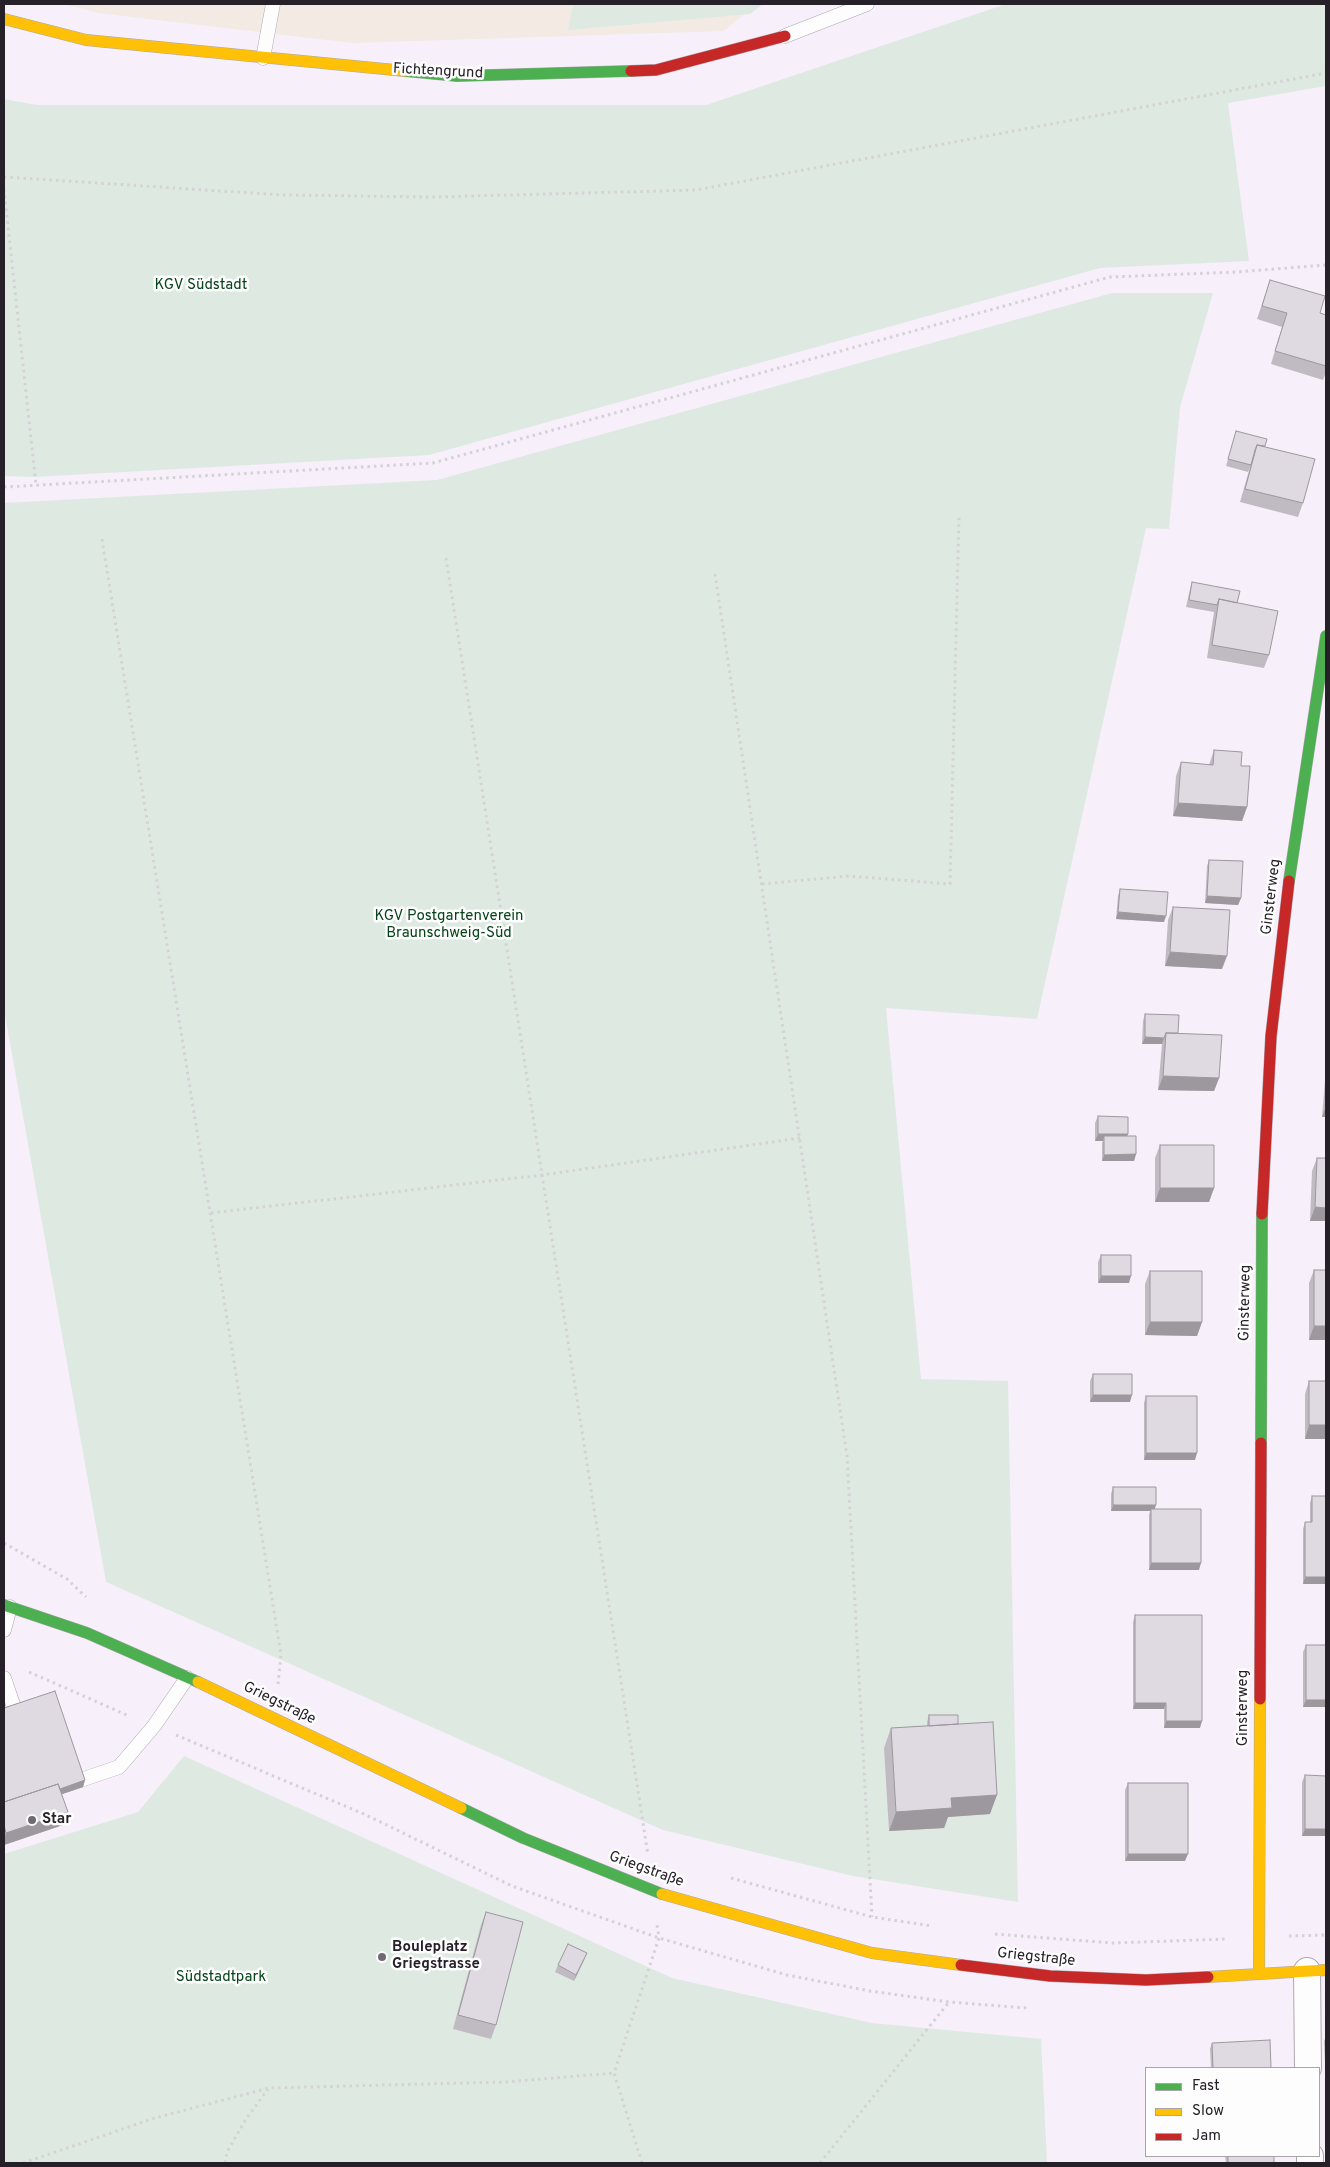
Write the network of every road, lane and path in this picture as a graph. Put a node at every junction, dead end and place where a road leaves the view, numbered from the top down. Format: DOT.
graph roads {
  1 [pos="273,4"];
  2 [pos="867,4"];
  3 [pos="4,19"];
  4 [pos="785,36"];
  5 [pos="263,58"];
  6 [pos="1326,74"];
  7 [pos="4,177"];
  8 [pos="4,189"];
  9 [pos="1326,264"];
  10 [pos="36,485"];
  11 [pos="4,486"];
  12 [pos="959,515"];
  13 [pos="102,539"];
  14 [pos="446,558"];
  15 [pos="715,574"];
  16 [pos="1326,636"];
  17 [pos="762,884"];
  18 [pos="800,1138"];
  19 [pos="542,1175"];
  20 [pos="211,1214"];
  21 [pos="4,1544"];
  22 [pos="87,1598"];
  23 [pos="7,1606"];
  24 [pos="4,1630"];
  25 [pos="4,1678"];
  26 [pos="187,1678"];
  27 [pos="269,1685"];
  28 [pos="22,1731"];
  29 [pos="52,1790"];
  30 [pos="639,1851"];
  31 [pos="648,1855"];
  32 [pos="657,1858"];
  33 [pos="722,1876"];
  34 [pos="653,1891"];
  35 [pos="872,1917"];
  36 [pos="938,1927"];
  37 [pos="986,1934"];
  38 [pos="1326,1935"];
  39 [pos="1258,1938"];
  40 [pos="872,1953"];
  41 [pos="1316,1971"];
  42 [pos="1259,1974"];
  43 [pos="949,2002"];
  44 [pos="1308,2067"];
  45 [pos="614,2073"];
  46 [pos="269,2088"];
  47 [pos="23,2163"];
  48 [pos="225,2163"];
  49 [pos="642,2163"];
  50 [pos="820,2163"];
  1 -- 5 [label="lane"];
  2 -- 4 [label="lane, Fichtengrund"];
  3 -- 5 [label="street, Fichtengrund"];
  4 -- 5 [label="street, Fichtengrund"];
  6 -- 7 [label="path"];
  8 -- 10 [label="path"];
  9 -- 10 [label="path"];
  10 -- 11 [label="path"];
  12 -- 17 [label="path"];
  13 -- 20 [label="path"];
  14 -- 19 [label="path"];
  15 -- 17 [label="path"];
  16 -- 39 [label="street, Ginsterweg"];
  17 -- 18 [label="path"];
  18 -- 19 [label="path"];
  18 -- 35 [label="path"];
  19 -- 20 [label="path"];
  19 -- 31 [label="path"];
  20 -- 27 [label="path"];
  21 -- 22 [label="path"];
  23 -- 24 [label="lane"];
  23 -- 26 [label="street, Griegstraße"];
  25 -- 28 [label="lane"];
  26 -- 29 [label="lane"];
  26 -- 34 [label="street, Griegstraße"];
  30 -- 31 [label="path"];
  31 -- 32 [label="path"];
  31 -- 34 [label="path"];
  33 -- 35 [label="path"];
  34 -- 40 [label="street, Griegstraße"];
  34 -- 45 [label="path"];
  35 -- 36 [label="path"];
  35 -- 40 [label="path"];
  37 -- 39 [label="path"];
  38 -- 39 [label="path"];
  39 -- 42 [label="street, Ginsterweg"];
  40 -- 42 [label="street, Griegstraße"];
  41 -- 42 [label="street, Griegstraße"];
  41 -- 44 [label="street"];
  43 -- 50 [label="path"];
  45 -- 46 [label="path"];
  45 -- 49 [label="path"];
  46 -- 47 [label="path"];
  46 -- 48 [label="path"];
}
